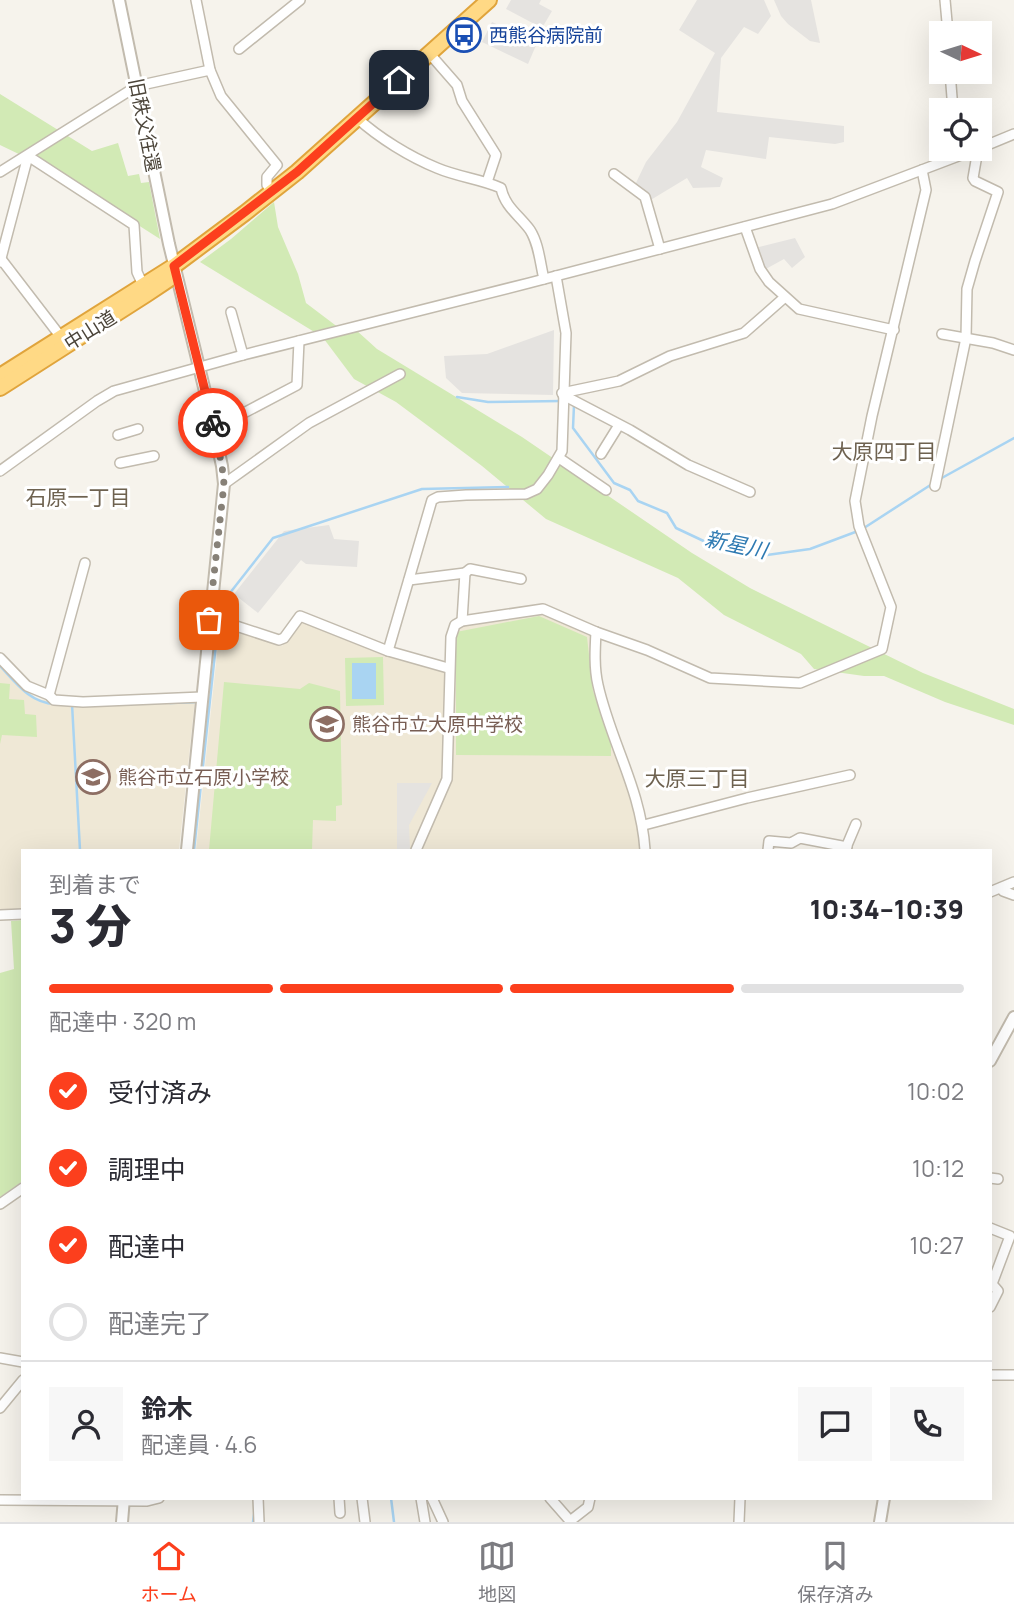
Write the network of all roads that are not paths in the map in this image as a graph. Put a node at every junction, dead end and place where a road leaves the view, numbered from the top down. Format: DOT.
graph roads {
  1 [pos="119,0"];
  2 [pos="300,0"];
  3 [pos="489,0"];
  4 [pos="945,0"];
  5 [pos="200,2"];
  6 [pos="947,21"];
  7 [pos="239,49"];
  8 [pos="429,53"];
  9 [pos="210,70"];
  10 [pos="137,86"];
  11 [pos="358,118"];
  12 [pos="1014,134"];
  13 [pos="992,143"];
  14 [pos="28,156"];
  15 [pos="939,161"];
  16 [pos="976,161"];
  17 [pos="922,170"];
  18 [pos="0,172"];
  19 [pos="614,174"];
  20 [pos="487,182"];
  21 [pos="272,192"];
  22 [pos="744,226"];
  23 [pos="660,249"];
  24 [pos="173,258"];
  25 [pos="0,261"];
  26 [pos="556,276"];
  27 [pos="544,279"];
  28 [pos="144,285"];
  29 [pos="785,297"];
  30 [pos="231,312"];
  31 [pos="894,330"];
  32 [pos="942,334"];
  33 [pos="966,338"];
  34 [pos="63,341"];
  35 [pos="299,341"];
  36 [pos="1014,350"];
  37 [pos="243,355"];
  38 [pos="199,368"];
  39 [pos="400,374"];
  40 [pos="0,376"];
  41 [pos="0,388"];
  42 [pos="562,394"];
  43 [pos="213,423"];
  44 [pos="619,425"];
  45 [pos="138,429"];
  46 [pos="118,435"];
  47 [pos="601,454"];
  48 [pos="154,456"];
  49 [pos="559,458"];
  50 [pos="120,463"];
  51 [pos="0,471"];
  52 [pos="935,481"];
  53 [pos="224,484"];
  54 [pos="606,490"];
  55 [pos="750,492"];
  56 [pos="85,563"];
  57 [pos="465,572"];
  58 [pos="521,579"];
  59 [pos="409,580"];
  60 [pos="211,620"];
  61 [pos="462,621"];
  62 [pos="596,632"];
  63 [pos="388,651"];
  64 [pos="0,657"];
  65 [pos="448,668"];
  66 [pos="49,695"];
  67 [pos="201,701"];
  68 [pos="850,775"];
  69 [pos="856,824"];
  70 [pos="644,825"];
  71 [pos="846,848"];
  72 [pos="187,849"];
  73 [pos="416,849"];
  74 [pos="645,849"];
  75 [pos="768,849"];
  76 [pos="1014,883"];
  77 [pos="1001,888"];
  78 [pos="992,891"];
  79 [pos="1014,894"];
  80 [pos="21,914"];
  81 [pos="0,915"];
  82 [pos="1014,1017"];
  83 [pos="992,1057"];
  84 [pos="21,1189"];
  85 [pos="0,1204"];
  86 [pos="992,1229"];
  87 [pos="992,1284"];
  88 [pos="992,1284"];
  89 [pos="992,1303"];
  90 [pos="0,1359"];
  91 [pos="21,1362"];
  92 [pos="1014,1374"];
  93 [pos="992,1375"];
  94 [pos="21,1382"];
  95 [pos="0,1408"];
  96 [pos="0,1500"];
  97 [pos="21,1500"];
  98 [pos="124,1500"];
  99 [pos="258,1500"];
  100 [pos="339,1500"];
  101 [pos="362,1500"];
  102 [pos="421,1500"];
  103 [pos="433,1500"];
  104 [pos="552,1500"];
  105 [pos="590,1500"];
  106 [pos="740,1500"];
  107 [pos="884,1500"];
  108 [pos="340,1513"];
  109 [pos="570,1521"];
  110 [pos="121,1522"];
  111 [pos="259,1522"];
  112 [pos="365,1522"];
  113 [pos="425,1522"];
  114 [pos="443,1522"];
  115 [pos="739,1522"];
  116 [pos="880,1522"];
  1 -- 10 [label="street, 旧秩父往還"];
  2 -- 7 [label="street"];
  3 -- 8 [label="highway, 中山道"];
  4 -- 6 [label="street"];
  5 -- 9 [label="street"];
  8 -- 11 [label="highway, 中山道"];
  8 -- 20 [label="street"];
  9 -- 10 [label="street"];
  9 -- 21 [label="street"];
  10 -- 14 [label="street"];
  10 -- 24 [label="street, 旧秩父往還"];
  11 -- 20 [label="street"];
  11 -- 21 [label="highway, 中山道"];
  12 -- 13 [label="street"];
  14 -- 18 [label="street"];
  14 -- 25 [label="street"];
  14 -- 28 [label="street"];
  15 -- 17 [label="street"];
  16 -- 33 [label="street"];
  17 -- 22 [label="street"];
  17 -- 31 [label="street"];
  19 -- 23 [label="street"];
  20 -- 27 [label="street"];
  21 -- 24 [label="highway, 中山道"];
  22 -- 23 [label="street"];
  22 -- 29 [label="street"];
  23 -- 26 [label="street"];
  24 -- 28 [label="highway, 中山道"];
  24 -- 34 [label="highway, 中山道"];
  24 -- 38 [label="street, 旧秩父往還"];
  25 -- 34 [label="street"];
  26 -- 27 [label="street"];
  26 -- 42 [label="street"];
  27 -- 35 [label="street"];
  28 -- 34 [label="highway, 中山道"];
  29 -- 31 [label="street"];
  29 -- 42 [label="street"];
  30 -- 37 [label="street"];
  31 -- 62 [label="street"];
  32 -- 33 [label="street"];
  33 -- 36 [label="street"];
  33 -- 52 [label="street"];
  34 -- 40 [label="highway, 中山道"];
  34 -- 41 [label="highway, 中山道"];
  35 -- 37 [label="street"];
  35 -- 43 [label="street"];
  37 -- 38 [label="street"];
  38 -- 43 [label="street, 旧秩父往還"];
  38 -- 51 [label="street"];
  39 -- 53 [label="street"];
  42 -- 44 [label="street"];
  42 -- 49 [label="street"];
  43 -- 53 [label="street, 旧秩父往還"];
  44 -- 47 [label="street"];
  44 -- 55 [label="street"];
  45 -- 46 [label="street"];
  48 -- 50 [label="street"];
  49 -- 54 [label="street"];
  49 -- 59 [label="street"];
  53 -- 60 [label="street, 旧秩父往還"];
  56 -- 66 [label="street"];
  57 -- 58 [label="street"];
  57 -- 59 [label="street"];
  57 -- 61 [label="street"];
  59 -- 63 [label="street"];
  60 -- 63 [label="street"];
  60 -- 67 [label="street, 旧秩父往還"];
  61 -- 62 [label="street"];
  61 -- 65 [label="street"];
  62 -- 70 [label="street"];
  63 -- 65 [label="street"];
  64 -- 66 [label="street"];
  65 -- 73 [label="street"];
  66 -- 67 [label="street"];
  67 -- 72 [label="street, 旧秩父往還"];
  68 -- 70 [label="street"];
  69 -- 71 [label="street"];
  70 -- 74 [label="street"];
  71 -- 75 [label="street"];
  76 -- 77 [label="street"];
  77 -- 78 [label="street"];
  77 -- 79 [label="street"];
  80 -- 81 [label="street"];
  82 -- 83 [label="street"];
  84 -- 85 [label="street"];
  86 -- 88 [label="street"];
  87 -- 89 [label="street"];
  90 -- 91 [label="street"];
  92 -- 93 [label="street"];
  94 -- 95 [label="street"];
  96 -- 97 [label="street"];
  98 -- 110 [label="street"];
  99 -- 111 [label="street"];
  100 -- 108 [label="street"];
  101 -- 112 [label="street"];
  102 -- 113 [label="street"];
  103 -- 114 [label="street"];
  104 -- 109 [label="street"];
  105 -- 109 [label="street"];
  106 -- 115 [label="street"];
  107 -- 116 [label="street"];
}
